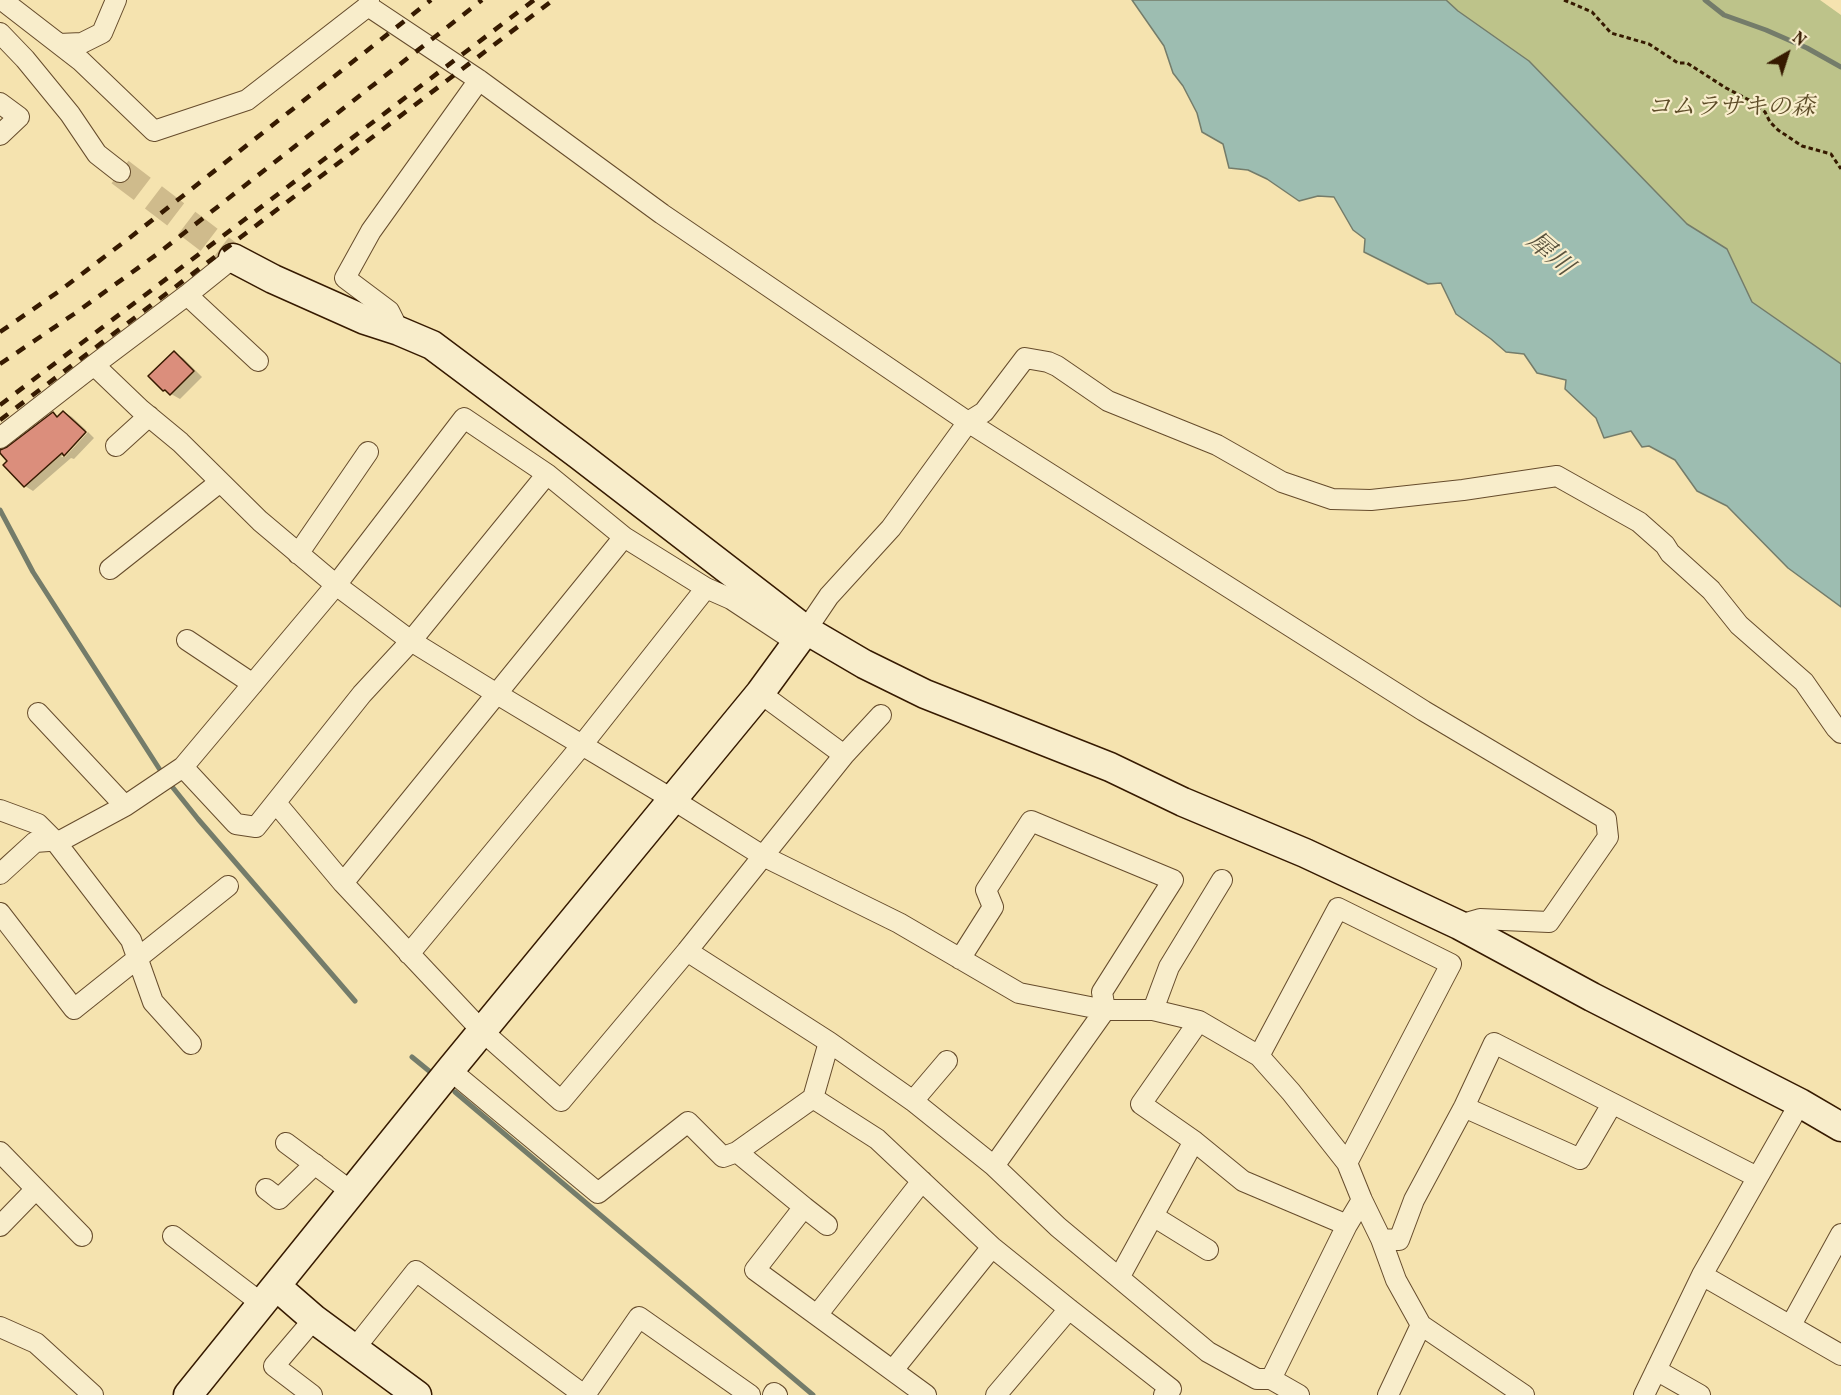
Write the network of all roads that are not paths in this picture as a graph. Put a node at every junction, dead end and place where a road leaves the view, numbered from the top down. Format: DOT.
graph roads {
  1 [pos="2,0"];
  2 [pos="116,0"];
  3 [pos="368,3"];
  4 [pos="0,33"];
  5 [pos="59,44"];
  6 [pos="479,80"];
  7 [pos="0,103"];
  8 [pos="0,135"];
  9 [pos="120,172"];
  10 [pos="233,258"];
  11 [pos="187,295"];
  12 [pos="399,331"];
  13 [pos="258,361"];
  14 [pos="94,364"];
  15 [pos="148,416"];
  16 [pos="968,422"];
  17 [pos="0,438"];
  18 [pos="117,446"];
  19 [pos="368,452"];
  20 [pos="547,474"];
  21 [pos="220,482"];
  22 [pos="624,537"];
  23 [pos="298,554"];
  24 [pos="110,569"];
  25 [pos="336,585"];
  26 [pos="706,588"];
  27 [pos="801,636"];
  28 [pos="187,640"];
  29 [pos="411,641"];
  30 [pos="253,684"];
  31 [pos="760,693"];
  32 [pos="497,694"];
  33 [pos="38,713"];
  34 [pos="881,715"];
  35 [pos="1841,733"];
  36 [pos="582,745"];
  37 [pos="844,755"];
  38 [pos="183,767"];
  39 [pos="672,798"];
  40 [pos="276,803"];
  41 [pos="126,806"];
  42 [pos="0,810"];
  43 [pos="55,840"];
  44 [pos="763,856"];
  45 [pos="0,874"];
  46 [pos="1222,880"];
  47 [pos="343,883"];
  48 [pos="228,886"];
  49 [pos="0,913"];
  50 [pos="1459,925"];
  51 [pos="687,951"];
  52 [pos="409,954"];
  53 [pos="138,958"];
  54 [pos="960,959"];
  55 [pos="1105,1010"];
  56 [pos="1153,1010"];
  57 [pos="1199,1021"];
  58 [pos="482,1031"];
  59 [pos="829,1042"];
  60 [pos="191,1044"];
  61 [pos="1259,1056"];
  62 [pos="947,1061"];
  63 [pos="450,1070"];
  64 [pos="813,1098"];
  65 [pos="913,1101"];
  66 [pos="1800,1103"];
  67 [pos="1612,1104"];
  68 [pos="1464,1107"];
  69 [pos="1841,1127"];
  70 [pos="1194,1141"];
  71 [pos="286,1143"];
  72 [pos="0,1152"];
  73 [pos="736,1152"];
  74 [pos="1347,1162"];
  75 [pos="315,1164"];
  76 [pos="994,1166"];
  77 [pos="1757,1177"];
  78 [pos="922,1181"];
  79 [pos="36,1189"];
  80 [pos="266,1189"];
  81 [pos="352,1191"];
  82 [pos="1362,1200"];
  83 [pos="804,1207"];
  84 [pos="1153,1216"];
  85 [pos="827,1225"];
  86 [pos="1347,1225"];
  87 [pos="0,1226"];
  88 [pos="1841,1234"];
  89 [pos="82,1236"];
  90 [pos="173,1236"];
  91 [pos="1381,1239"];
  92 [pos="992,1247"];
  93 [pos="1208,1250"];
  94 [pos="1702,1275"];
  95 [pos="1119,1278"];
  96 [pos="268,1295"];
  97 [pos="1069,1310"];
  98 [pos="817,1315"];
  99 [pos="314,1319"];
  100 [pos="1421,1325"];
  101 [pos="1791,1325"];
  102 [pos="0,1327"];
  103 [pos="355,1348"];
  104 [pos="1841,1355"];
  105 [pos="892,1370"];
  106 [pos="1656,1370"];
  107 [pos="1286,1390"];
  108 [pos="1522,1394"];
  109 [pos="93,1395"];
  110 [pos="188,1395"];
  111 [pos="312,1395"];
  112 [pos="417,1395"];
  113 [pos="584,1395"];
  114 [pos="750,1395"];
  115 [pos="926,1395"];
  116 [pos="996,1395"];
  117 [pos="1164,1395"];
  118 [pos="1388,1395"];
  119 [pos="1644,1395"];
  120 [pos="1700,1395"];
  1 -- 5 [label="street"];
  2 -- 5 [label="street"];
  3 -- 5 [label="street"];
  3 -- 6 [label="street"];
  4 -- 9 [label="street"];
  6 -- 12 [label="street"];
  6 -- 16 [label="street"];
  7 -- 8 [label="street"];
  10 -- 11 [label="street"];
  10 -- 12 [label="street"];
  11 -- 13 [label="street"];
  11 -- 14 [label="street"];
  12 -- 27 [label="street"];
  14 -- 15 [label="street"];
  14 -- 17 [label="street"];
  15 -- 18 [label="street"];
  15 -- 21 [label="street"];
  16 -- 27 [label="street"];
  16 -- 35 [label="street"];
  16 -- 50 [label="street"];
  19 -- 23 [label="street"];
  20 -- 22 [label="street"];
  20 -- 25 [label="street"];
  20 -- 29 [label="street"];
  21 -- 23 [label="street"];
  21 -- 24 [label="street"];
  22 -- 26 [label="street"];
  22 -- 32 [label="street"];
  23 -- 25 [label="street"];
  25 -- 29 [label="street"];
  25 -- 30 [label="street"];
  26 -- 27 [label="street"];
  26 -- 36 [label="street"];
  27 -- 31 [label="street"];
  27 -- 50 [label="street"];
  28 -- 30 [label="street"];
  29 -- 32 [label="street"];
  29 -- 40 [label="street"];
  30 -- 38 [label="street"];
  31 -- 37 [label="street"];
  31 -- 39 [label="street"];
  32 -- 36 [label="street"];
  32 -- 47 [label="street"];
  33 -- 41 [label="street"];
  34 -- 37 [label="street"];
  36 -- 39 [label="street"];
  36 -- 52 [label="street"];
  37 -- 44 [label="street"];
  38 -- 40 [label="street"];
  38 -- 41 [label="street"];
  39 -- 44 [label="street"];
  39 -- 58 [label="street"];
  40 -- 47 [label="street"];
  41 -- 43 [label="street"];
  42 -- 43 [label="street"];
  43 -- 45 [label="street"];
  43 -- 53 [label="street"];
  44 -- 51 [label="street"];
  44 -- 54 [label="street"];
  46 -- 56 [label="street"];
  47 -- 52 [label="street"];
  48 -- 53 [label="street"];
  49 -- 53 [label="street"];
  50 -- 66 [label="street"];
  51 -- 58 [label="street"];
  51 -- 59 [label="street"];
  52 -- 58 [label="street"];
  53 -- 60 [label="street"];
  54 -- 55 [label="street"];
  54 -- 55 [label="street"];
  55 -- 56 [label="street"];
  55 -- 76 [label="street"];
  56 -- 57 [label="street"];
  57 -- 61 [label="street"];
  57 -- 70 [label="street"];
  58 -- 63 [label="street"];
  59 -- 64 [label="street"];
  59 -- 65 [label="street"];
  61 -- 74 [label="street"];
  61 -- 74 [label="street"];
  62 -- 65 [label="street"];
  63 -- 73 [label="street"];
  63 -- 81 [label="street"];
  64 -- 73 [label="street"];
  64 -- 78 [label="street"];
  65 -- 76 [label="street"];
  66 -- 69 [label="street"];
  66 -- 77 [label="street"];
  67 -- 68 [label="street"];
  67 -- 68 [label="street"];
  67 -- 77 [label="street"];
  68 -- 91 [label="street"];
  70 -- 84 [label="street"];
  70 -- 86 [label="street"];
  71 -- 75 [label="street"];
  72 -- 79 [label="street"];
  73 -- 83 [label="street"];
  74 -- 82 [label="street"];
  75 -- 80 [label="street"];
  75 -- 81 [label="street"];
  76 -- 95 [label="street"];
  77 -- 94 [label="street"];
  78 -- 92 [label="street"];
  78 -- 98 [label="street"];
  79 -- 87 [label="street"];
  79 -- 89 [label="street"];
  81 -- 96 [label="street"];
  82 -- 86 [label="street"];
  82 -- 91 [label="street"];
  83 -- 85 [label="street"];
  83 -- 98 [label="street"];
  84 -- 93 [label="street"];
  84 -- 95 [label="street"];
  86 -- 107 [label="street"];
  88 -- 101 [label="street"];
  90 -- 96 [label="street"];
  91 -- 100 [label="street"];
  92 -- 97 [label="street"];
  92 -- 105 [label="street"];
  94 -- 101 [label="street"];
  94 -- 106 [label="street"];
  95 -- 107 [label="street"];
  96 -- 99 [label="street"];
  96 -- 110 [label="street"];
  97 -- 116 [label="street"];
  97 -- 117 [label="street"];
  98 -- 105 [label="street"];
  99 -- 103 [label="street"];
  99 -- 111 [label="street"];
  100 -- 108 [label="street"];
  100 -- 118 [label="street"];
  101 -- 104 [label="street"];
  102 -- 109 [label="street"];
  103 -- 112 [label="street"];
  103 -- 113 [label="street"];
  105 -- 115 [label="street"];
  106 -- 119 [label="street"];
  106 -- 120 [label="street"];
  113 -- 114 [label="street"];
}
